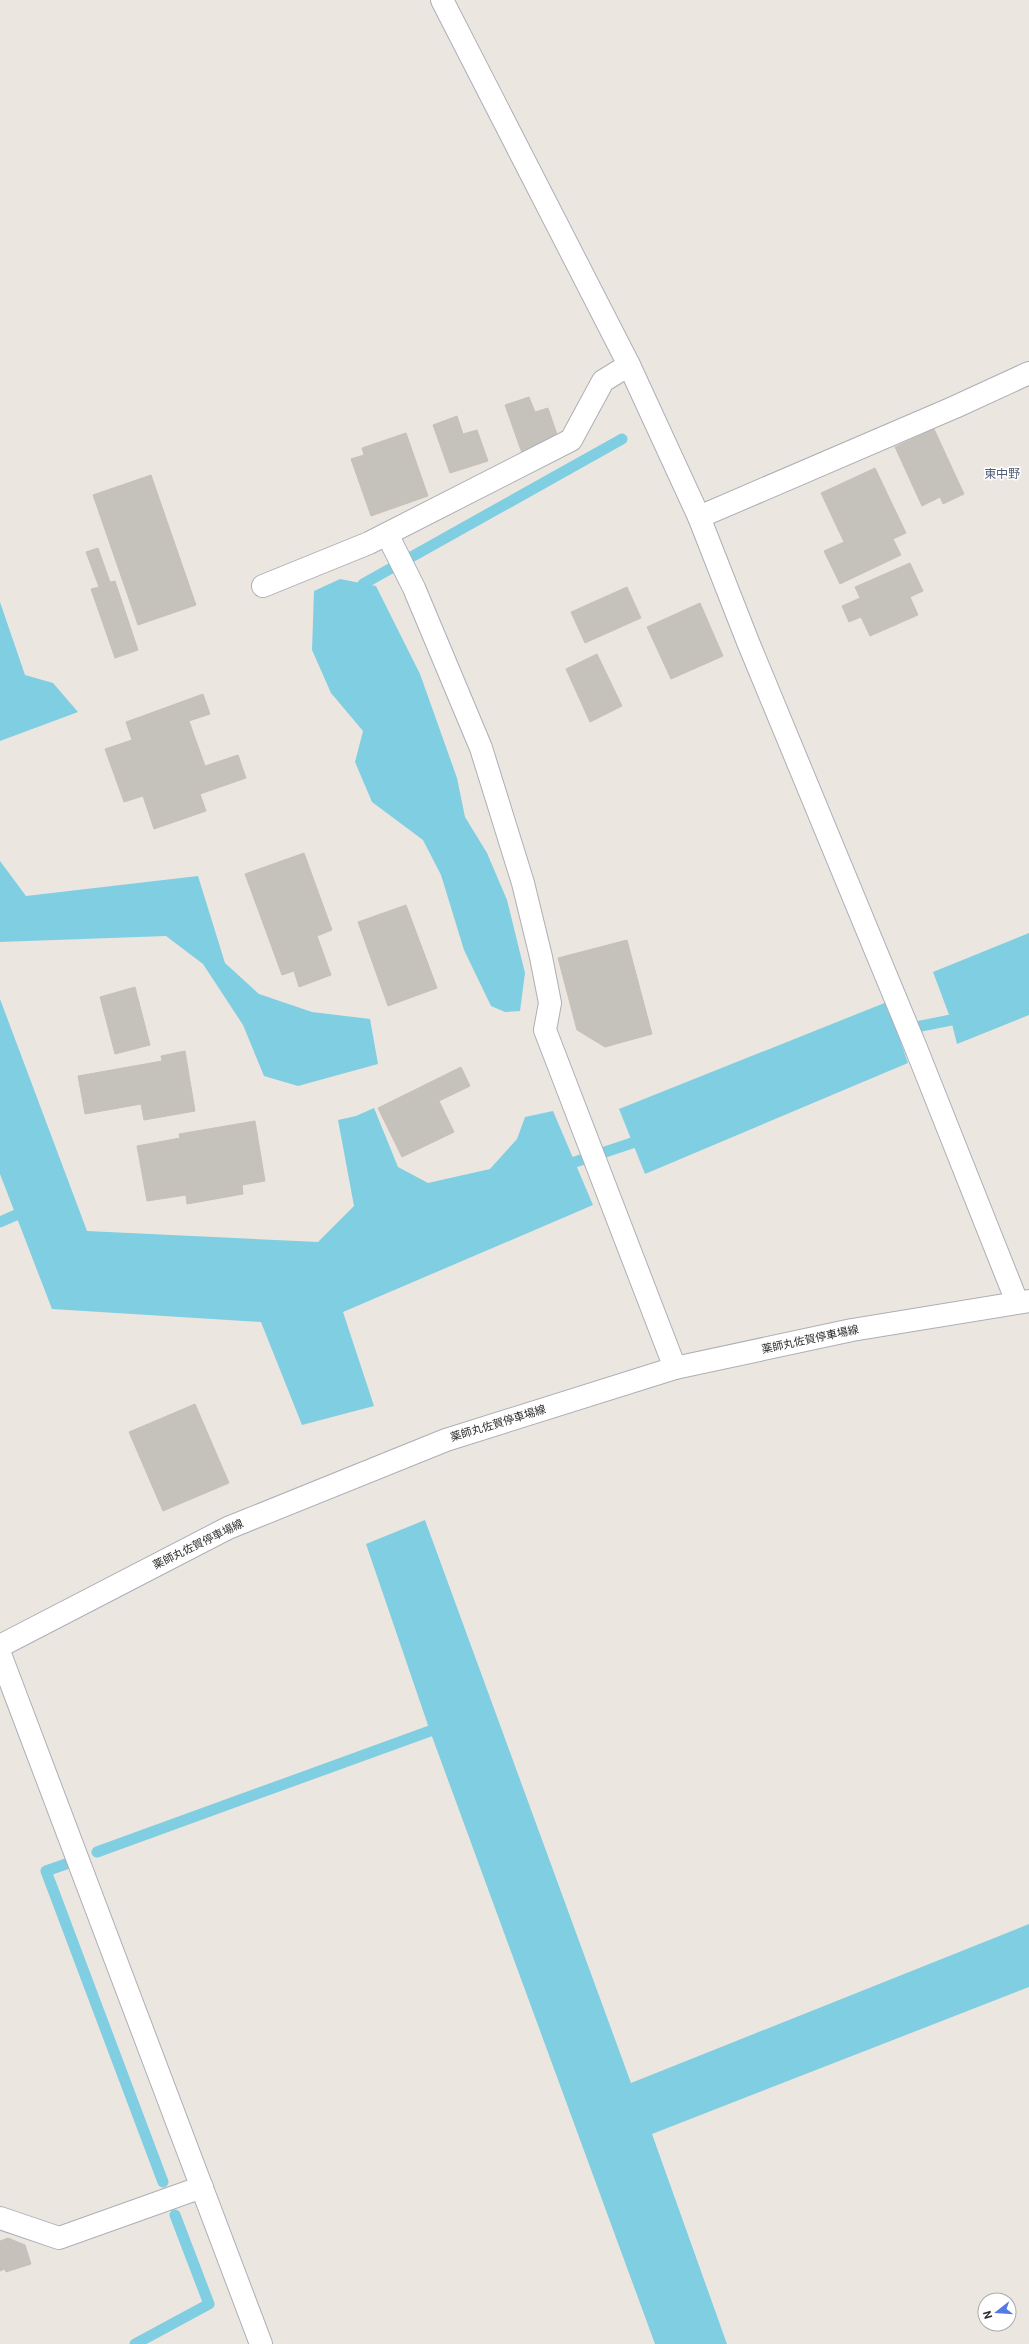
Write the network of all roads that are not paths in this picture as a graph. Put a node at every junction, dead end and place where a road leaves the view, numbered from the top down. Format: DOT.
graph roads {
  1 [pos="442,0"];
  2 [pos="629,365"];
  3 [pos="1029,373"];
  4 [pos="699,517"];
  5 [pos="387,534"];
  6 [pos="263,586"];
  7 [pos="1023,1302"];
  8 [pos="674,1368"];
  9 [pos="0,1646"];
  10 [pos="0,1654"];
  11 [pos="202,2187"];
  12 [pos="0,2218"];
  13 [pos="261,2344"];
  1 -- 2 [label="street"];
  2 -- 4 [label="street"];
  2 -- 5 [label="street"];
  3 -- 4 [label="street"];
  4 -- 7 [label="street"];
  5 -- 6 [label="street"];
  5 -- 8 [label="street"];
  7 -- 8 [label="street, 薬師丸佐賀停車場線"];
  8 -- 9 [label="street, 薬師丸佐賀停車場線"];
  10 -- 11 [label="street"];
  11 -- 12 [label="street"];
  11 -- 13 [label="street"];
}
